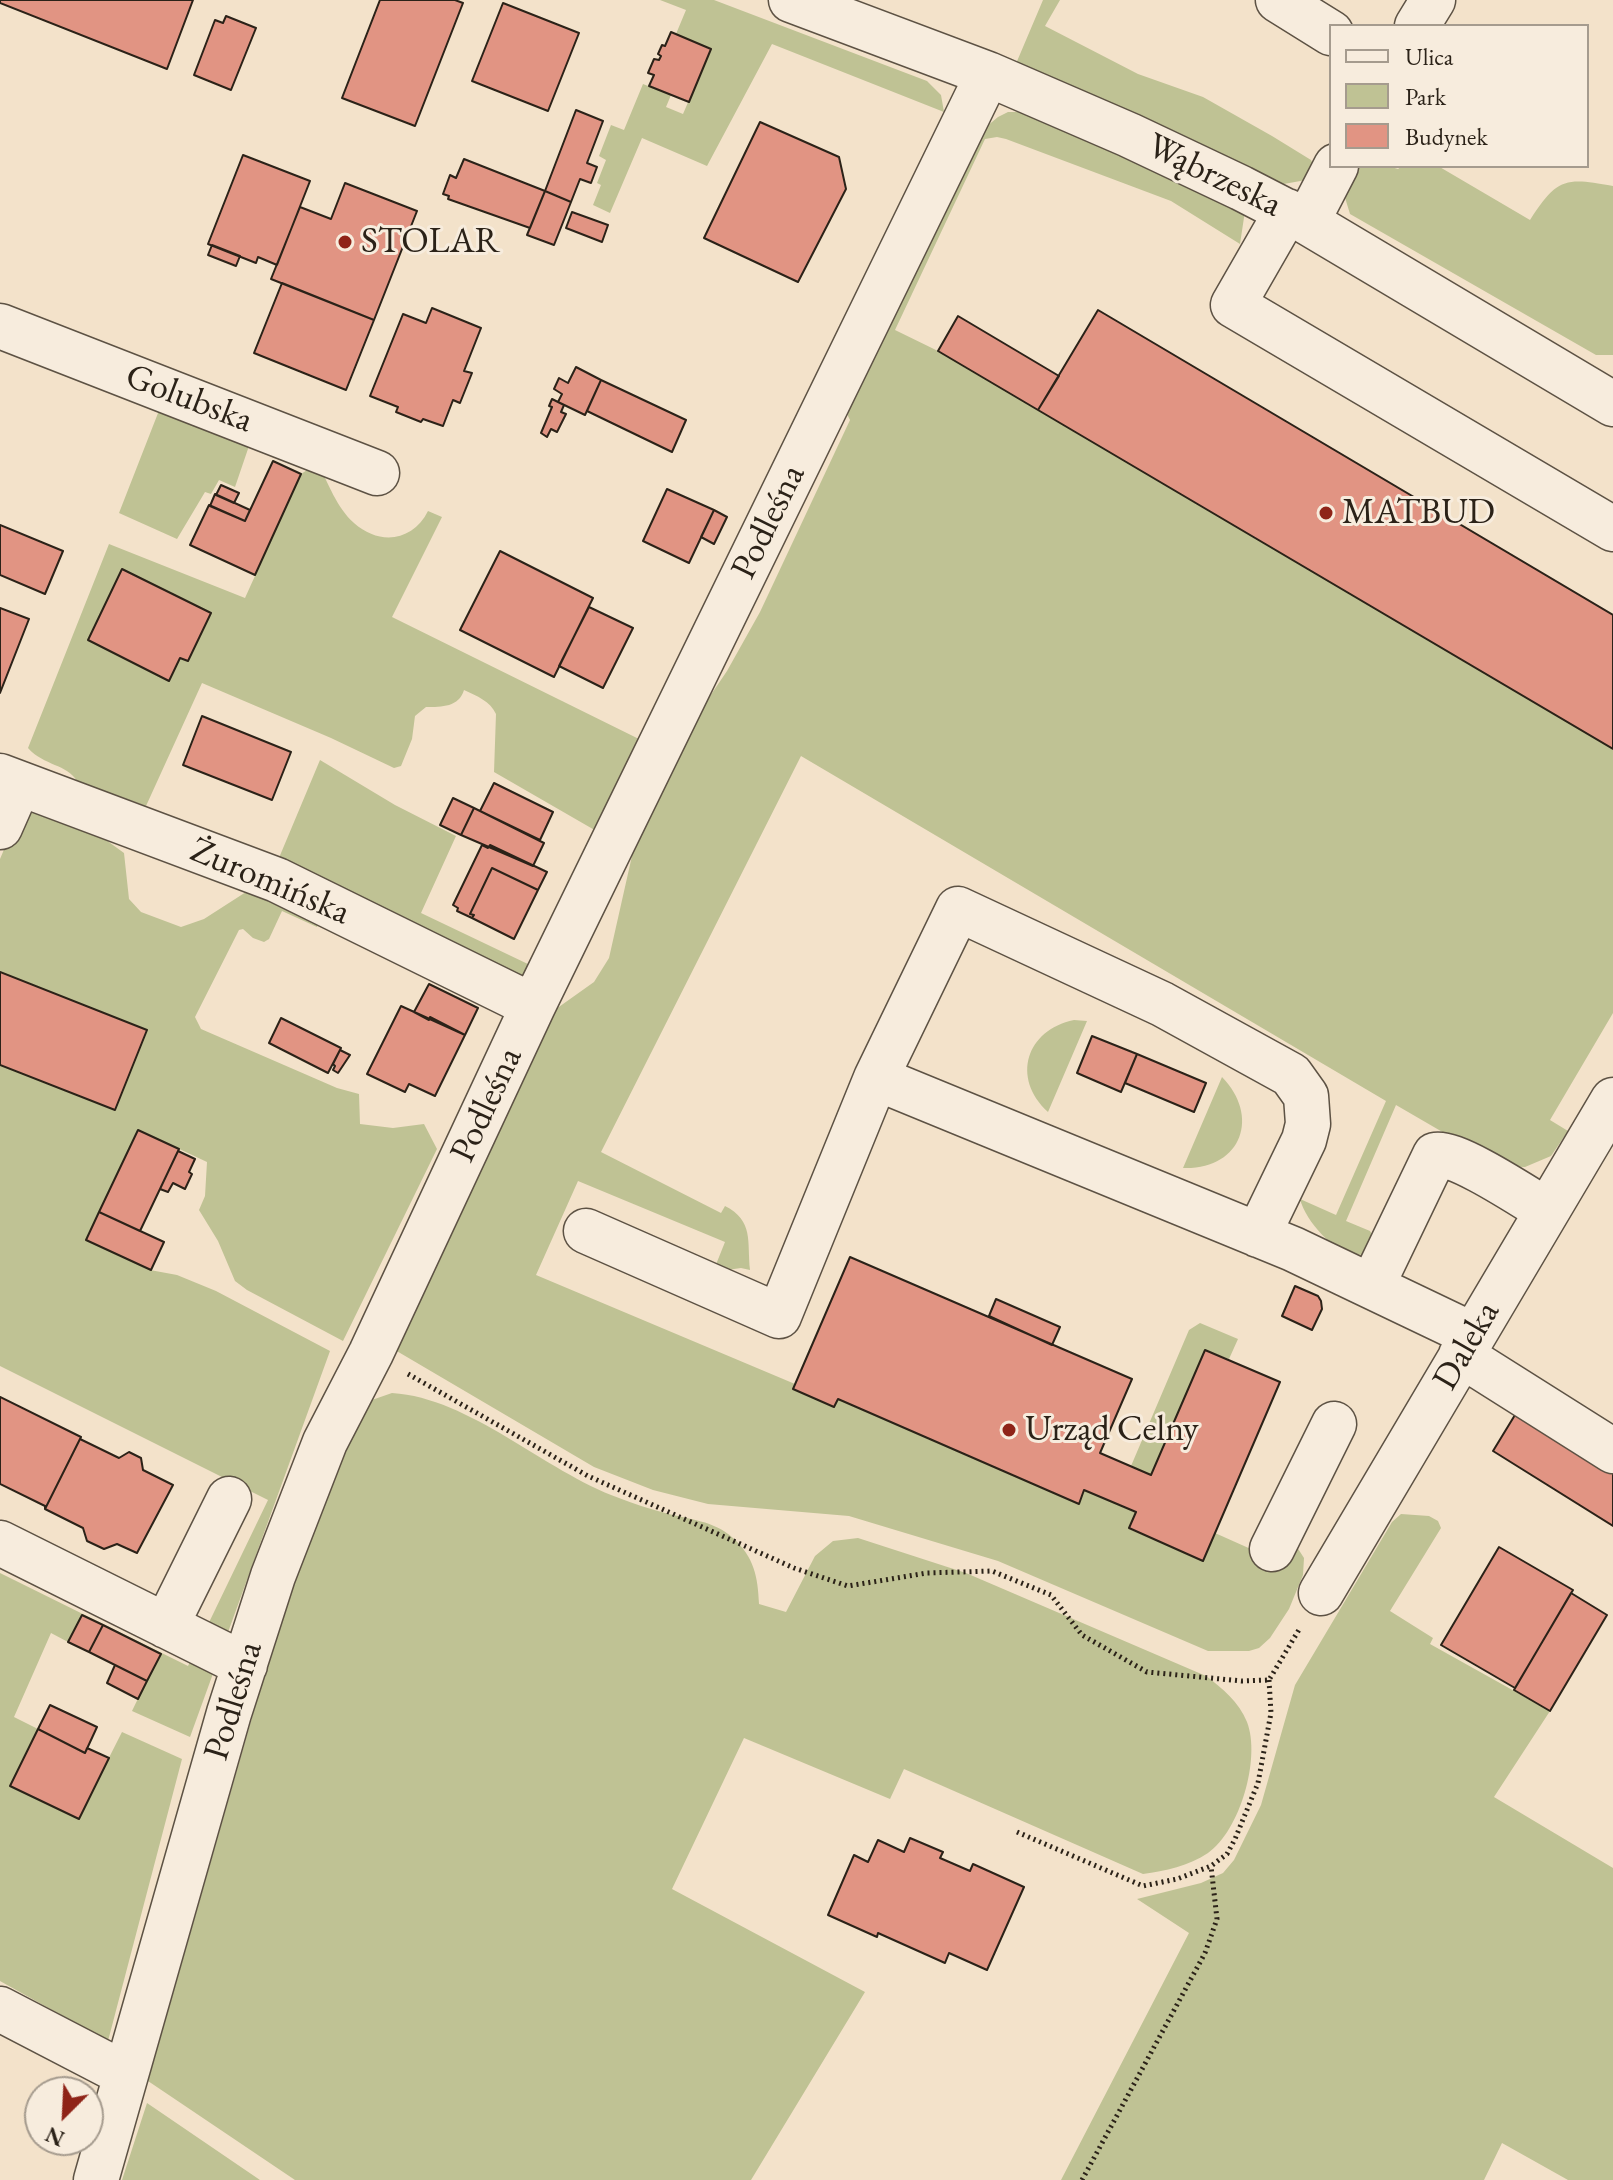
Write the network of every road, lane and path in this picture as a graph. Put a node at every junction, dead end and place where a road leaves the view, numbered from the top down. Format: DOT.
graph roads {
  1 [pos="791,0"];
  2 [pos="1278,0"];
  3 [pos="1433,0"];
  4 [pos="1418,24"];
  5 [pos="1329,32"];
  6 [pos="988,74"];
  7 [pos="1334,168"];
  8 [pos="1297,216"];
  9 [pos="0,326"];
  10 [pos="1613,404"];
  11 [pos="377,473"];
  12 [pos="1613,529"];
  13 [pos="10,780"];
  14 [pos="0,827"];
  15 [pos="533,1006"];
  16 [pos="876,1078"];
  17 [pos="1613,1100"];
  18 [pos="1546,1210"];
  19 [pos="586,1231"];
  20 [pos="1258,1235"];
  21 [pos="1372,1286"];
  22 [pos="1467,1345"];
  23 [pos="371,1353"];
  24 [pos="1334,1424"];
  25 [pos="1613,1451"];
  26 [pos="229,1499"];
  27 [pos="0,1543"];
  28 [pos="1343,1555"];
  29 [pos="1321,1593"];
  30 [pos="166,1626"];
  31 [pos="245,1665"];
  32 [pos="1269,1680"];
  33 [pos="1017,1832"];
  34 [pos="1211,1866"];
  35 [pos="0,2009"];
  36 [pos="125,2074"];
  37 [pos="96,2180"];
  38 [pos="1082,2180"];
  1 -- 6 [label="street, Wąbrzeska"];
  2 -- 5 [label="street"];
  3 -- 4 [label="street"];
  6 -- 8 [label="street, Wąbrzeska"];
  6 -- 15 [label="street, Podleśna"];
  7 -- 8 [label="street"];
  8 -- 10 [label="street, Wąbrzeska"];
  8 -- 12 [label="street"];
  9 -- 11 [label="street, Golubska"];
  13 -- 14 [label="street"];
  13 -- 15 [label="street, Żuromińska"];
  15 -- 23 [label="street, Podleśna"];
  16 -- 19 [label="street"];
  16 -- 20 [label="street"];
  16 -- 20 [label="street"];
  17 -- 18 [label="street, Daleka"];
  18 -- 21 [label="street"];
  18 -- 22 [label="street, Daleka"];
  20 -- 21 [label="street"];
  21 -- 22 [label="street"];
  22 -- 25 [label="street"];
  22 -- 28 [label="street, Daleka"];
  23 -- 31 [label="street, Podleśna"];
  23 -- 32 [label="path"];
  24 -- 28 [label="street"];
  26 -- 30 [label="street"];
  27 -- 30 [label="street"];
  28 -- 29 [label="street, Daleka"];
  29 -- 32 [label="path"];
  30 -- 31 [label="street"];
  31 -- 36 [label="street, Podleśna"];
  32 -- 34 [label="path"];
  33 -- 34 [label="path"];
  34 -- 38 [label="path"];
  35 -- 36 [label="street"];
  36 -- 37 [label="street, Podleśna"];
}
